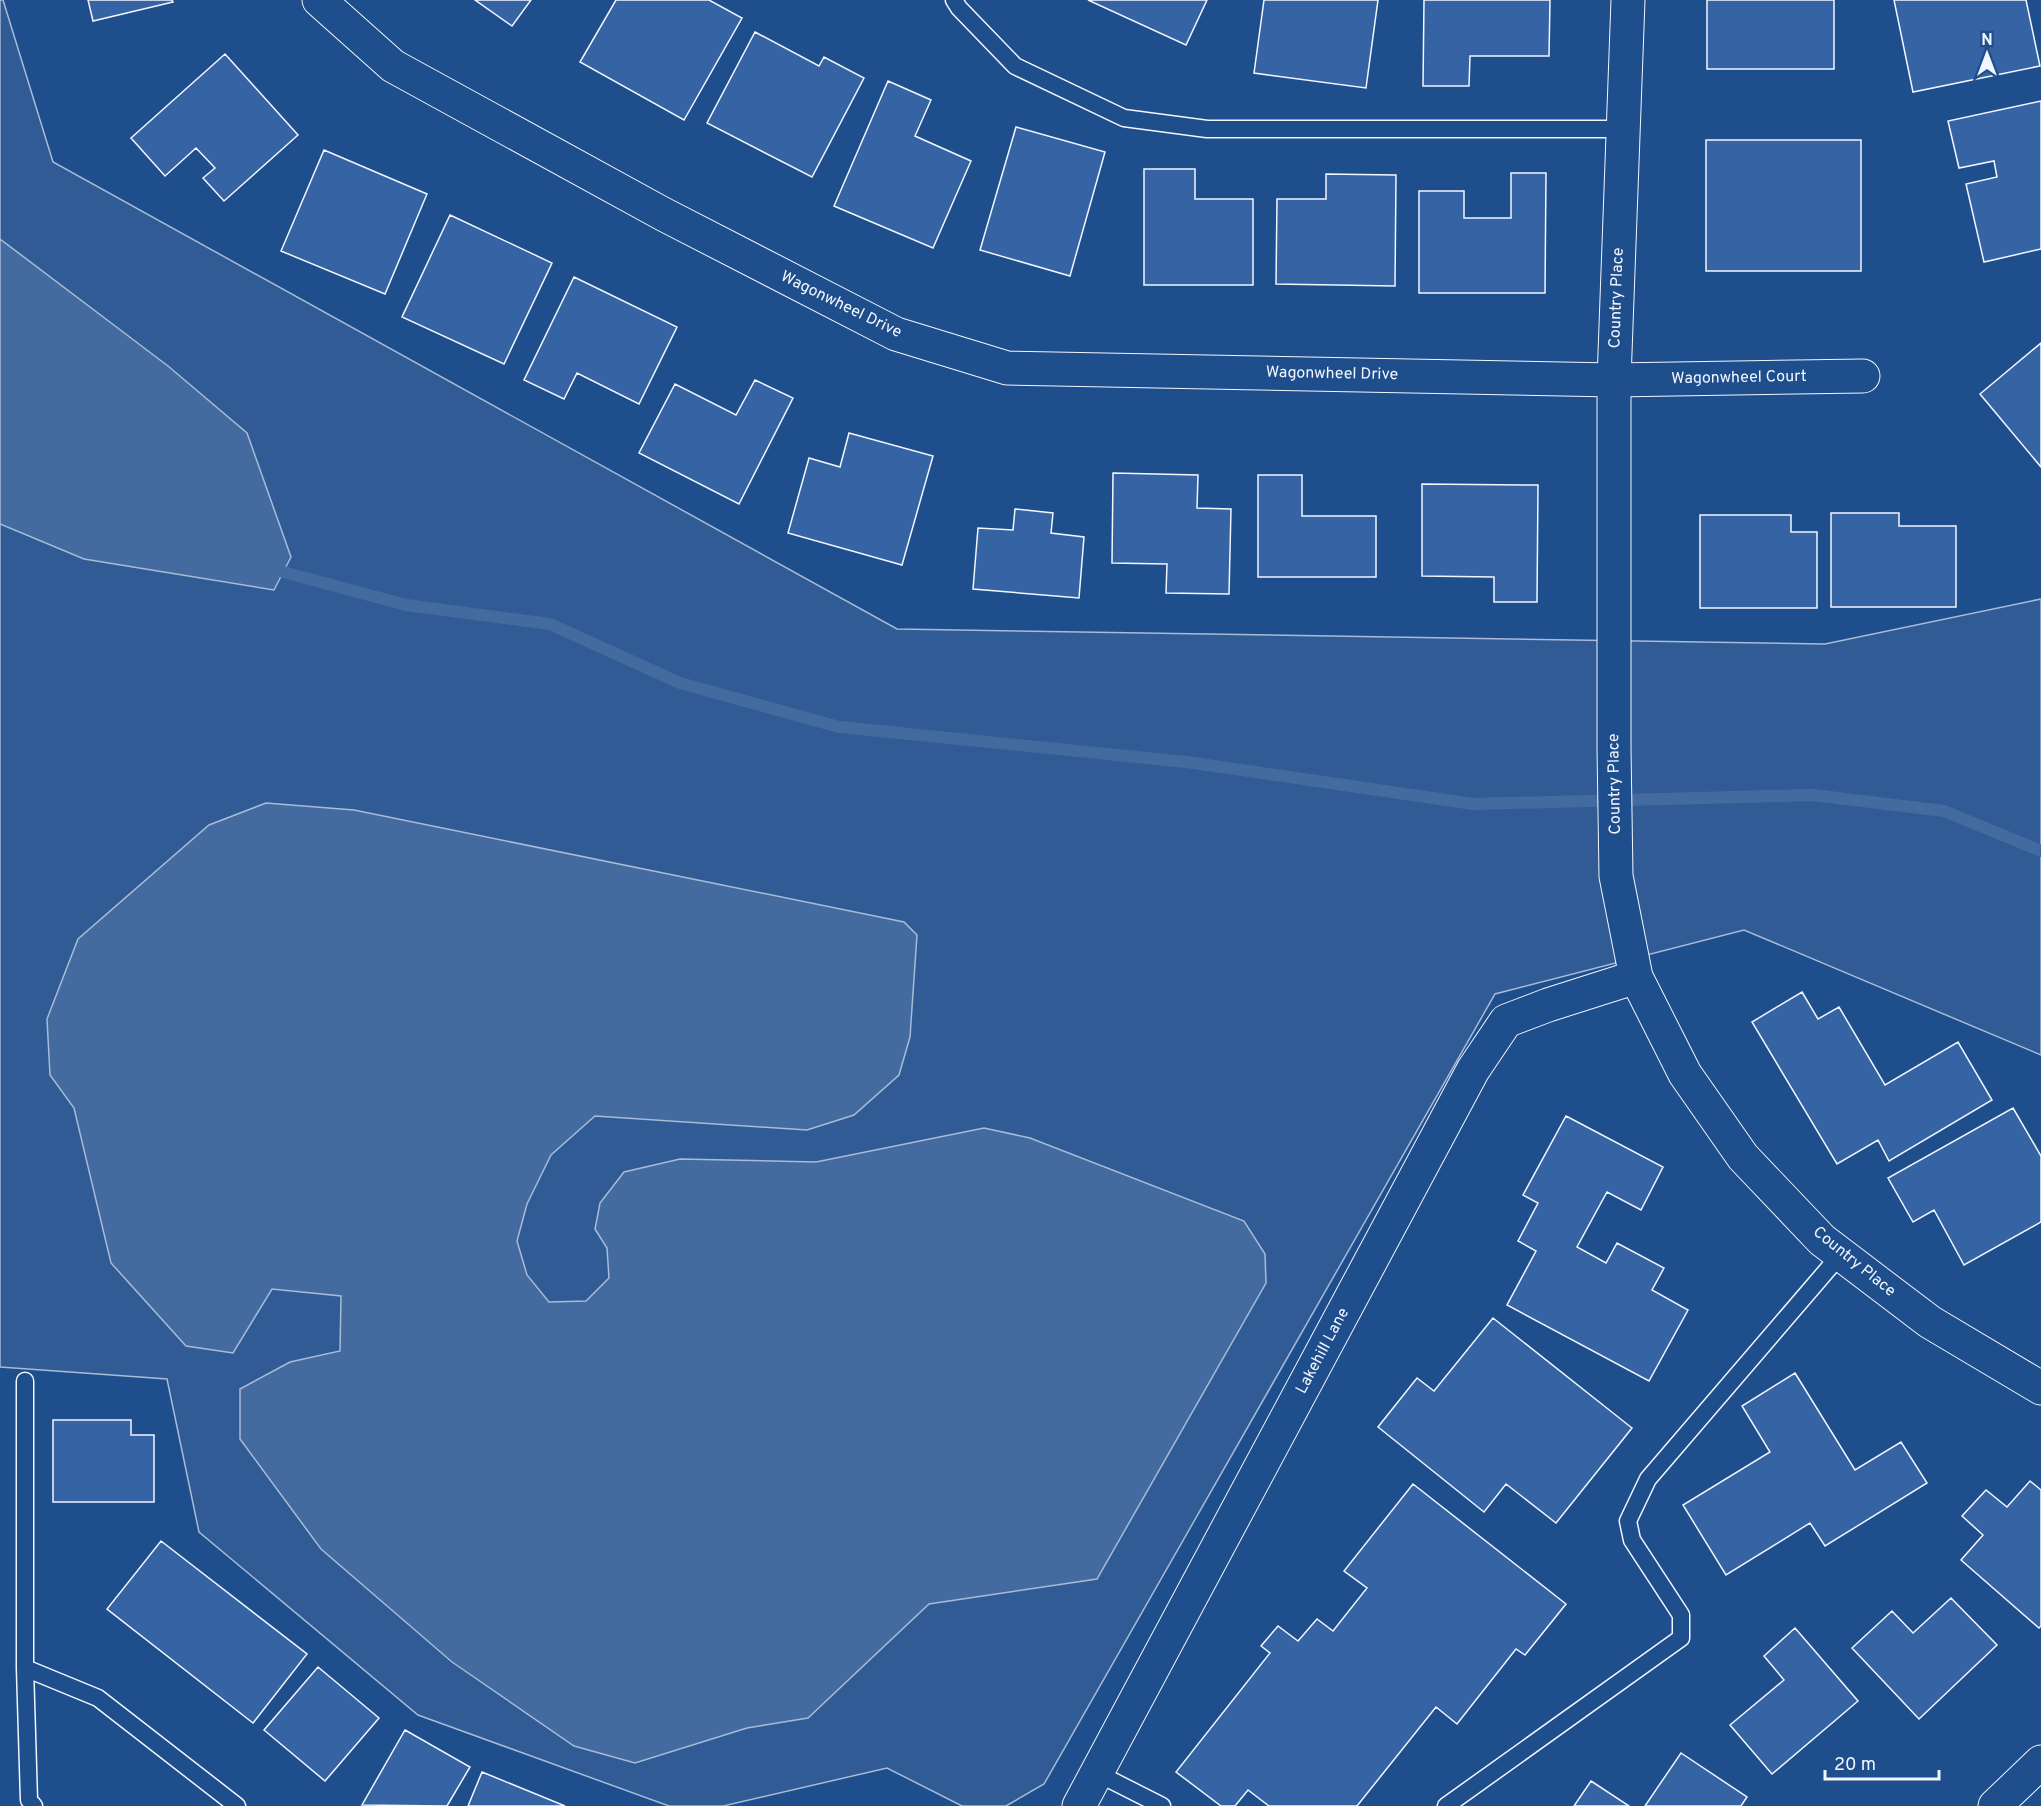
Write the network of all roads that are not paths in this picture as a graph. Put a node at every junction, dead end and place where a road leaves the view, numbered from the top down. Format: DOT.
graph roads {
  1 [pos="319,0"];
  2 [pos="954,0"];
  3 [pos="1628,0"];
  4 [pos="1623,129"];
  5 [pos="1863,376"];
  6 [pos="1614,380"];
  7 [pos="1636,977"];
  8 [pos="1841,1254"];
  9 [pos="26,1381"];
  10 [pos="2041,1388"];
  11 [pos="25,1668"];
  12 [pos="2041,1762"];
  13 [pos="1097,1773"];
  14 [pos="34,1806"];
  15 [pos="237,1806"];
  16 [pos="1079,1806"];
  17 [pos="1162,1806"];
  18 [pos="1446,1806"];
  19 [pos="1995,1806"];
  1 -- 6 [label="street, Wagonwheel Drive"];
  2 -- 4 [label="lane"];
  3 -- 4 [label="street, Country Place"];
  4 -- 6 [label="street, Country Place"];
  5 -- 6 [label="street, Wagonwheel Court"];
  6 -- 7 [label="street, Country Place"];
  7 -- 8 [label="street, Country Place"];
  7 -- 13 [label="street, Lakehill Lane"];
  8 -- 10 [label="street, Country Place"];
  8 -- 18 [label="lane"];
  9 -- 11 [label="lane"];
  11 -- 14 [label="lane"];
  11 -- 15 [label="lane"];
  12 -- 19 [label="street"];
  13 -- 16 [label="street, Lakehill Lane"];
  13 -- 17 [label="lane"];
}
